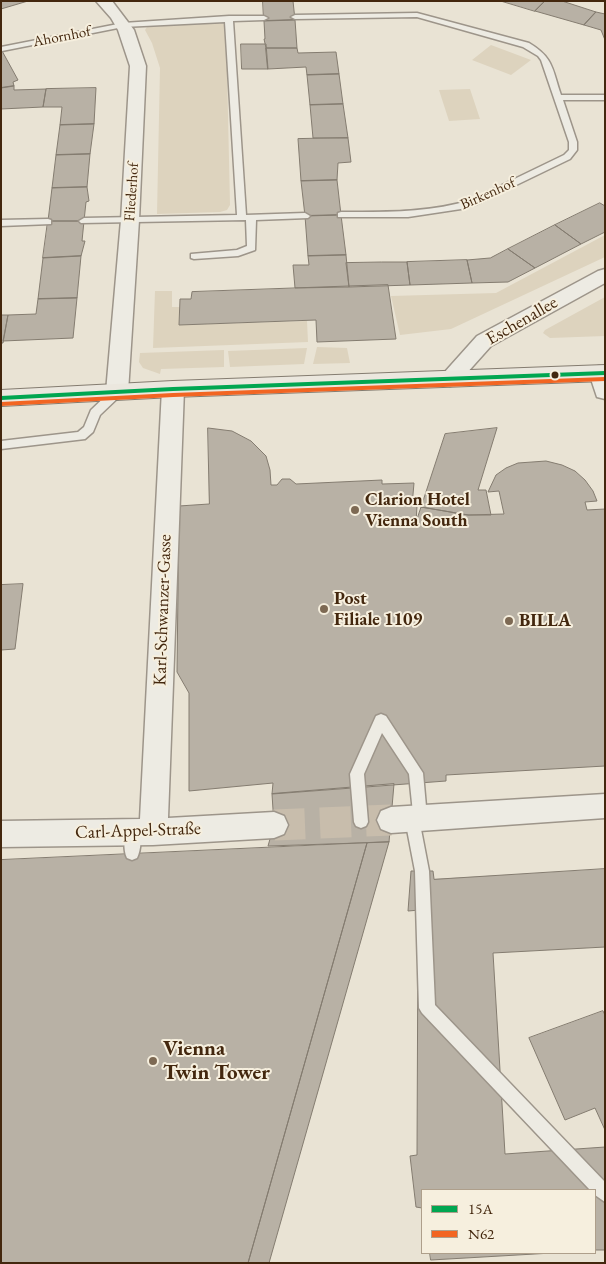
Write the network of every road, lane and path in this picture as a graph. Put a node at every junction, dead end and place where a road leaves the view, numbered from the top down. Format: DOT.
graph roads {
  1 [pos="103,1"];
  2 [pos="295,17"];
  3 [pos="229,18"];
  4 [pos="264,18"];
  5 [pos="123,25"];
  6 [pos="2,49"];
  7 [pos="605,97"];
  8 [pos="559,98"];
  9 [pos="341,215"];
  10 [pos="304,216"];
  11 [pos="246,217"];
  12 [pos="130,220"];
  13 [pos="48,222"];
  14 [pos="84,222"];
  15 [pos="1,223"];
  16 [pos="194,256"];
  17 [pos="605,275"];
  18 [pos="450,379"];
  19 [pos="603,379"];
  20 [pos="173,389"];
  21 [pos="118,392"];
  22 [pos="1,398"];
  23 [pos="1,445"];
  24 [pos="605,806"];
  25 [pos="407,819"];
  26 [pos="361,822"];
  27 [pos="274,825"];
  28 [pos="1,834"];
  29 [pos="140,839"];
  30 [pos="605,1194"];
  1 -- 5 [label="street, Fliederhof"];
  2 -- 8 [label="lane, Birkenhof"];
  3 -- 4 [label="lane"];
  3 -- 5 [label="lane"];
  3 -- 11 [label="lane"];
  5 -- 6 [label="lane, Ahornhof"];
  5 -- 12 [label="street, Fliederhof"];
  7 -- 8 [label="lane"];
  8 -- 9 [label="lane, Birkenhof"];
  10 -- 11 [label="lane"];
  11 -- 12 [label="lane"];
  11 -- 16 [label="lane"];
  12 -- 14 [label="lane"];
  12 -- 21 [label="street, Fliederhof"];
  13 -- 15 [label="lane"];
  17 -- 18 [label="street, Eschenallee"];
  18 -- 19 [label="main road"];
  18 -- 20 [label="main road"];
  20 -- 21 [label="main road"];
  20 -- 29 [label="street, Karl-Schwanzer-Gasse"];
  21 -- 22 [label="main road"];
  21 -- 23 [label="lane"];
  24 -- 25 [label="street"];
  25 -- 26 [label="lane"];
  25 -- 30 [label="lane"];
  27 -- 29 [label="street, Carl-Appel-Straße"];
  28 -- 29 [label="street, Carl-Appel-Straße"];
}
